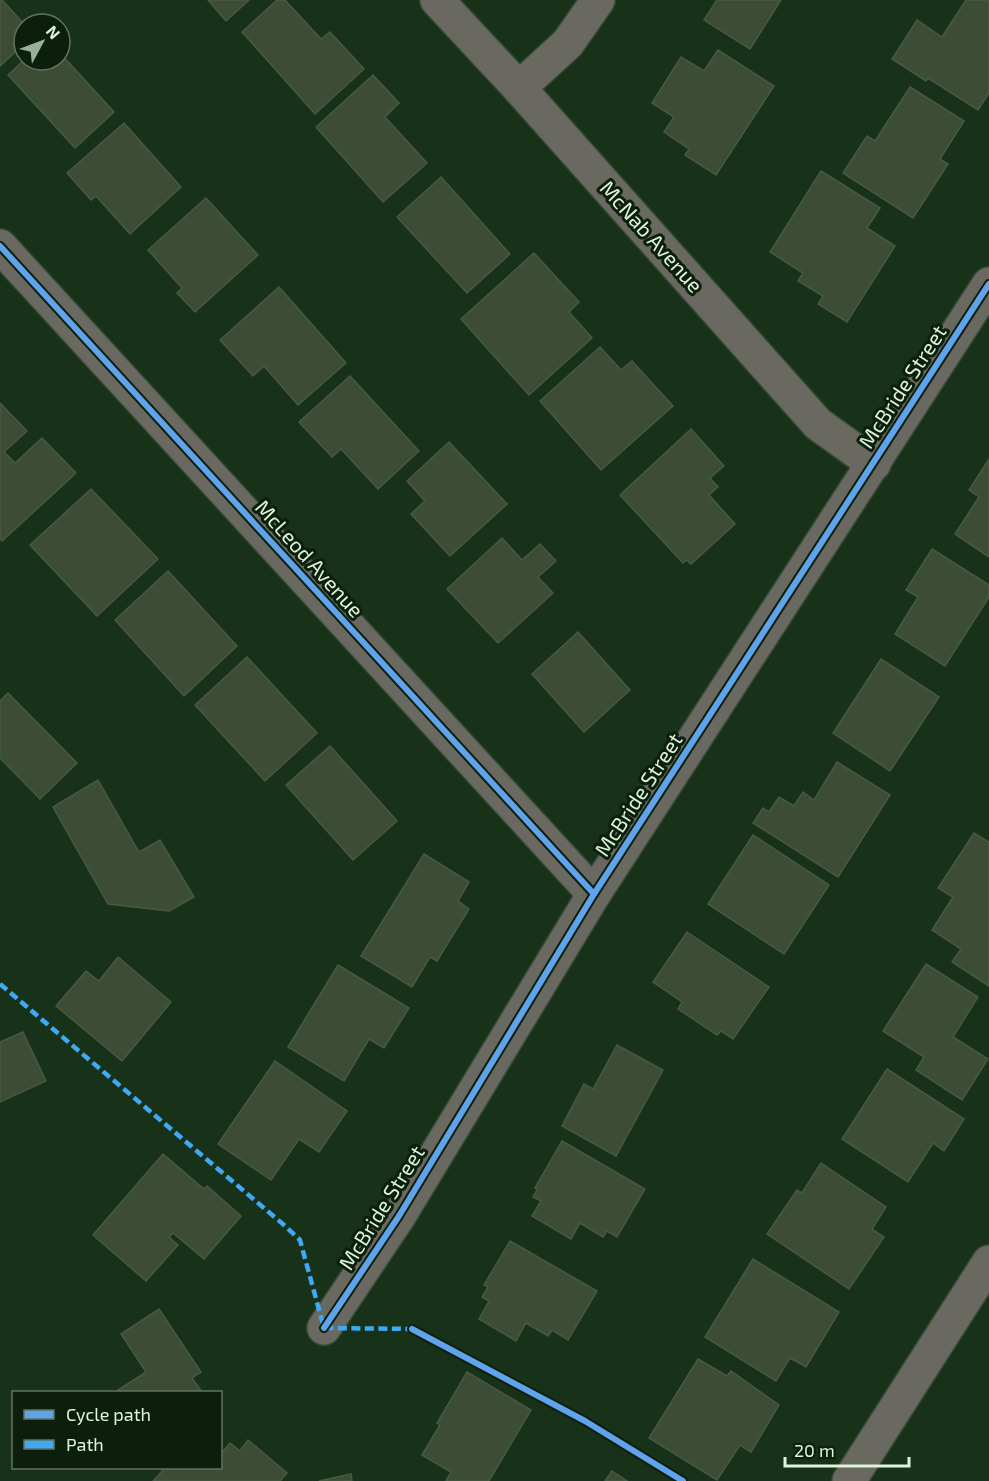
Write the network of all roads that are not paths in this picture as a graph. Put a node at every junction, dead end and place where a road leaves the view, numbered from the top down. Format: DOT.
graph roads {
  1 [pos="437,0"];
  2 [pos="598,0"];
  3 [pos="519,88"];
  4 [pos="0,246"];
  5 [pos="989,284"];
  6 [pos="874,464"];
  7 [pos="594,894"];
  8 [pos="989,1262"];
  9 [pos="324,1328"];
  10 [pos="849,1481"];
  1 -- 3 [label="street, McNab Avenue"];
  2 -- 3 [label="street"];
  3 -- 6 [label="street, McNab Avenue"];
  4 -- 7 [label="street, McLeod Avenue"];
  5 -- 6 [label="street, McBride Street"];
  6 -- 7 [label="street, McBride Street"];
  7 -- 9 [label="street, McBride Street"];
  8 -- 10 [label="street"];
}
